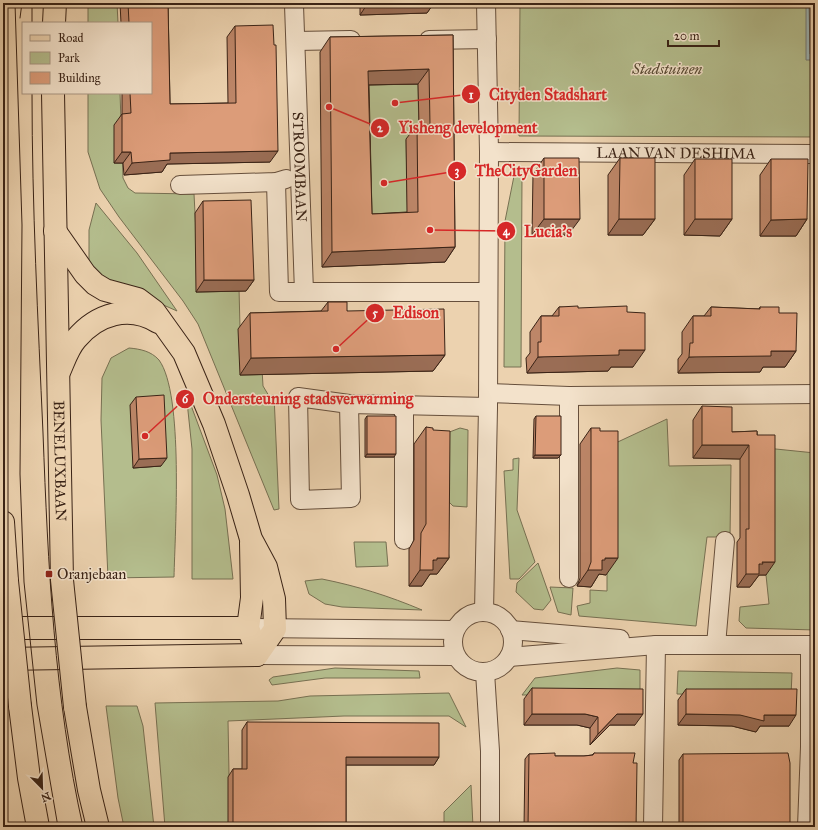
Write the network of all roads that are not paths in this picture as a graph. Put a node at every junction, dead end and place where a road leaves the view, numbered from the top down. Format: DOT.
graph roads {
  1 [pos="55,3"];
  2 [pos="486,3"];
  3 [pos="294,5"];
  4 [pos="54,22"];
  5 [pos="487,39"];
  6 [pos="365,40"];
  7 [pos="411,40"];
  8 [pos="296,41"];
  9 [pos="53,94"];
  10 [pos="490,152"];
  11 [pos="815,154"];
  12 [pos="300,174"];
  13 [pos="276,182"];
  14 [pos="180,185"];
  15 [pos="54,230"];
  16 [pos="304,292"];
  17 [pos="488,292"];
  18 [pos="168,328"];
  19 [pos="57,376"];
  20 [pos="815,394"];
  21 [pos="569,396"];
  22 [pos="488,400"];
  23 [pos="349,404"];
  24 [pos="404,406"];
  25 [pos="3,522"];
  26 [pos="251,540"];
  27 [pos="404,540"];
  28 [pos="725,541"];
  29 [pos="570,578"];
  30 [pos="484,612"];
  31 [pos="3,628"];
  32 [pos="248,628"];
  33 [pos="275,629"];
  34 [pos="454,630"];
  35 [pos="510,630"];
  36 [pos="656,645"];
  37 [pos="716,645"];
  38 [pos="812,645"];
  39 [pos="257,655"];
  40 [pos="455,656"];
  41 [pos="509,657"];
  42 [pos="3,659"];
  43 [pos="485,672"];
  44 [pos="38,827"];
  45 [pos="98,827"];
  46 [pos="490,827"];
  47 [pos="653,827"];
  48 [pos="807,827"];
  1 -- 4 [label="main road"];
  2 -- 5 [label="street"];
  3 -- 8 [label="street, STROOMBAAN"];
  5 -- 7 [label="street"];
  5 -- 10 [label="street"];
  6 -- 8 [label="street"];
  8 -- 12 [label="street, STROOMBAAN"];
  9 -- 15 [label="main road, BENELUXBAAN"];
  10 -- 11 [label="street, LAAN VAN DESHIMA"];
  10 -- 17 [label="street"];
  12 -- 13 [label="street"];
  12 -- 16 [label="street, STROOMBAAN"];
  13 -- 14 [label="street"];
  13 -- 16 [label="street, STROOMBAAN"];
  15 -- 18 [label="main road"];
  15 -- 19 [label="main road, BENELUXBAAN"];
  16 -- 17 [label="street, STROOMBAAN"];
  17 -- 22 [label="street"];
  18 -- 19 [label="main road"];
  18 -- 26 [label="main road"];
  19 -- 45 [label="main road, BENELUXBAAN, bridge"];
  20 -- 21 [label="street"];
  21 -- 22 [label="street"];
  21 -- 29 [label="street"];
  22 -- 24 [label="street"];
  22 -- 30 [label="street"];
  23 -- 23 [label="street"];
  23 -- 24 [label="street"];
  24 -- 27 [label="street"];
  25 -- 44 [label="main road, bridge"];
  26 -- 32 [label="main road"];
  26 -- 33 [label="main road"];
  28 -- 37 [label="street"];
  30 -- 34 [label="street"];
  30 -- 35 [label="street"];
  31 -- 32 [label="main road"];
  32 -- 33 [label="street"];
  32 -- 39 [label="main road"];
  33 -- 34 [label="street"];
  33 -- 39 [label="main road"];
  34 -- 40 [label="street"];
  35 -- 36 [label="street"];
  35 -- 41 [label="street"];
  36 -- 37 [label="street"];
  36 -- 41 [label="street"];
  36 -- 47 [label="street"];
  37 -- 38 [label="street"];
  38 -- 48 [label="street"];
  39 -- 40 [label="street"];
  39 -- 42 [label="main road"];
  40 -- 43 [label="street"];
  41 -- 43 [label="street"];
  43 -- 46 [label="street"];
}
